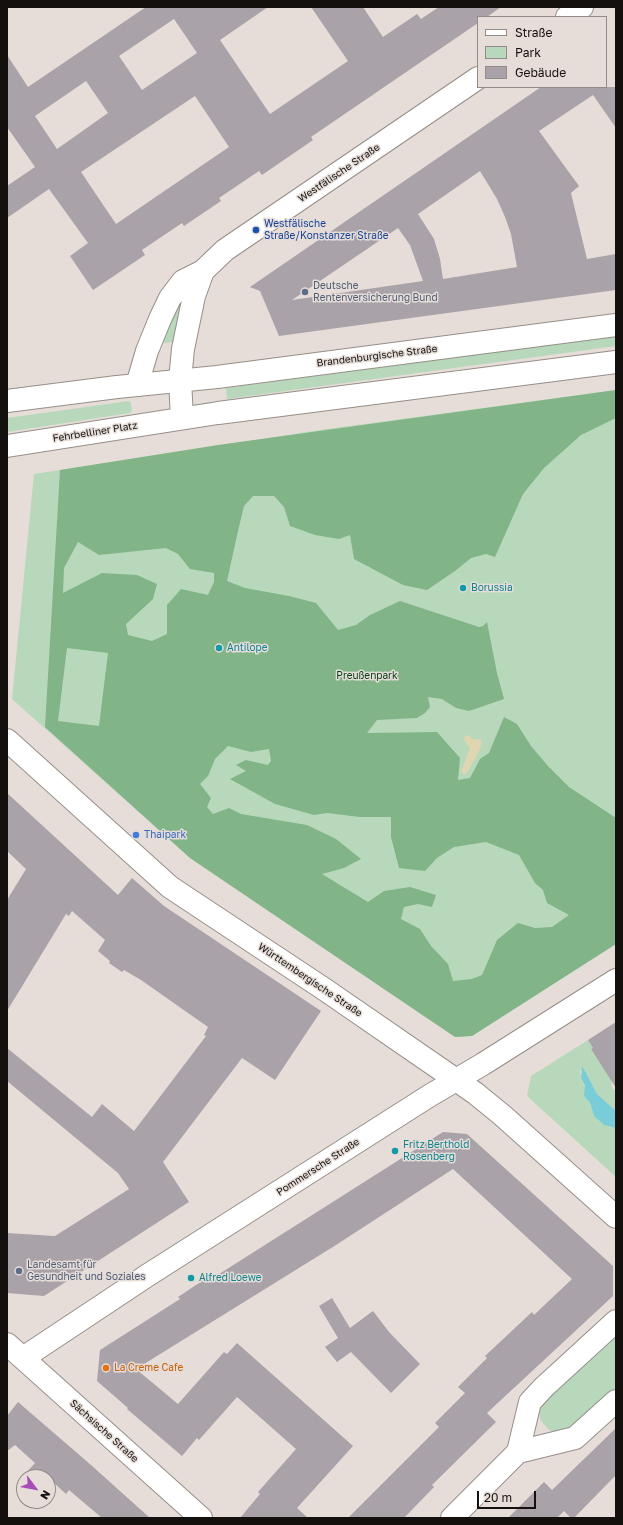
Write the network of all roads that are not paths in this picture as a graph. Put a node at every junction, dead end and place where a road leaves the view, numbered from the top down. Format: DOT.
graph roads {
  1 [pos="582,7"];
  2 [pos="568,16"];
  3 [pos="477,79"];
  4 [pos="203,271"];
  5 [pos="616,325"];
  6 [pos="616,362"];
  7 [pos="180,380"];
  8 [pos="137,384"];
  9 [pos="7,401"];
  10 [pos="182,418"];
  11 [pos="7,446"];
  12 [pos="7,740"];
  13 [pos="616,980"];
  14 [pos="456,1080"];
  15 [pos="616,1217"];
  16 [pos="616,1321"];
  17 [pos="15,1351"];
  18 [pos="616,1402"];
  19 [pos="518,1452"];
  20 [pos="201,1518"];
  21 [pos="452,1518"];
  1 -- 2 [label="street"];
  3 -- 4 [label="street, Westfälische Straße"];
  4 -- 7 [label="street, Westfälische Straße"];
  4 -- 8 [label="street, Westfälische Straße"];
  5 -- 7 [label="street, Brandenburgische Straße"];
  6 -- 10 [label="street"];
  7 -- 8 [label="street, Brandenburgische Straße"];
  7 -- 10 [label="street, Westfälische Straße"];
  8 -- 9 [label="street"];
  10 -- 11 [label="street, Fehrbelliner Platz"];
  12 -- 14 [label="street, Württembergische Straße"];
  13 -- 14 [label="street, Pommersche Straße"];
  14 -- 15 [label="street, Württembergische Straße"];
  14 -- 17 [label="street, Pommersche Straße"];
  16 -- 19 [label="street"];
  17 -- 20 [label="street, Sächsische Straße"];
  18 -- 19 [label="street"];
  19 -- 21 [label="street"];
}
